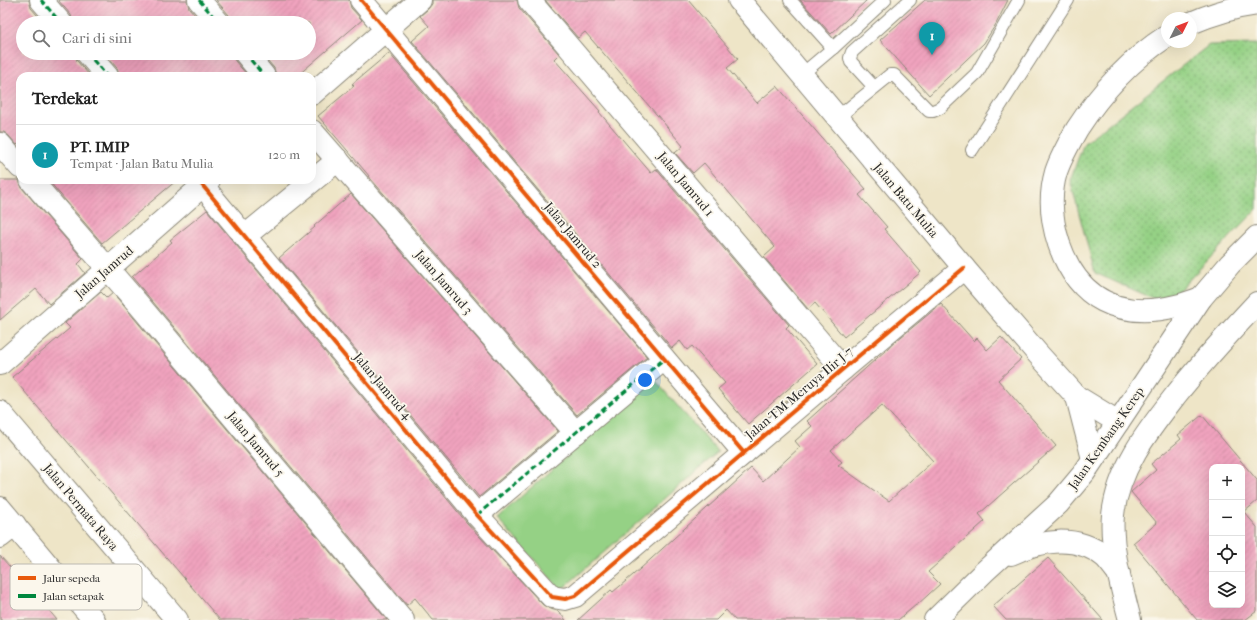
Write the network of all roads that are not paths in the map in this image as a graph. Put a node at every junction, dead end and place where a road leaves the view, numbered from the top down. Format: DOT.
graph roads {
  1 [pos="41,0"];
  2 [pos="199,0"];
  3 [pos="361,0"];
  4 [pos="420,0"];
  5 [pos="529,0"];
  6 [pos="739,0"];
  7 [pos="790,0"];
  8 [pos="885,0"];
  9 [pos="910,0"];
  10 [pos="1019,0"];
  11 [pos="1068,0"];
  12 [pos="1229,4"];
  13 [pos="1257,4"];
  14 [pos="55,16"];
  15 [pos="213,16"];
  16 [pos="1197,21"];
  17 [pos="387,30"];
  18 [pos="1161,40"];
  19 [pos="833,48"];
  20 [pos="93,60"];
  21 [pos="251,60"];
  22 [pos="104,72"];
  23 [pos="261,72"];
  24 [pos="801,75"];
  25 [pos="874,87"];
  26 [pos="316,91"];
  27 [pos="837,118"];
  28 [pos="316,135"];
  29 [pos="0,144"];
  30 [pos="972,150"];
  31 [pos="338,160"];
  32 [pos="16,162"];
  33 [pos="316,178"];
  34 [pos="34,184"];
  35 [pos="201,184"];
  36 [pos="205,184"];
  37 [pos="309,184"];
  38 [pos="245,236"];
  39 [pos="1257,237"];
  40 [pos="964,268"];
  41 [pos="108,269"];
  42 [pos="1201,298"];
  43 [pos="1257,303"];
  44 [pos="664,359"];
  45 [pos="0,364"];
  46 [pos="842,369"];
  47 [pos="1077,397"];
  48 [pos="0,412"];
  49 [pos="1118,422"];
  50 [pos="576,433"];
  51 [pos="744,453"];
  52 [pos="1093,459"];
  53 [pos="0,508"];
  54 [pos="477,515"];
  55 [pos="7,531"];
  56 [pos="39,564"];
  57 [pos="129,564"];
  58 [pos="985,571"];
  59 [pos="1119,574"];
  60 [pos="142,579"];
  61 [pos="552,598"];
  62 [pos="84,610"];
  63 [pos="94,620"];
  64 [pos="177,620"];
  65 [pos="403,620"];
  66 [pos="935,620"];
  67 [pos="1130,620"];
  1 -- 14 [label="street"];
  2 -- 15 [label="street"];
  3 -- 17 [label="street, Jalan Jamrud 2"];
  4 -- 17 [label="street"];
  5 -- 46 [label="street, Jalan Jamrud 1"];
  6 -- 24 [label="street, Jalan Batu Mulia"];
  7 -- 19 [label="lane"];
  8 -- 19 [label="lane"];
  9 -- 25 [label="lane"];
  10 -- 25 [label="lane"];
  11 -- 30 [label="lane"];
  12 -- 13 [label="street"];
  12 -- 16 [label="street"];
  17 -- 26 [label="street"];
  17 -- 44 [label="street, Jalan Jamrud 2"];
  18 -- 42 [label="street"];
  19 -- 24 [label="lane"];
  20 -- 22 [label="street"];
  21 -- 23 [label="street"];
  24 -- 27 [label="street, Jalan Batu Mulia"];
  25 -- 27 [label="lane"];
  27 -- 40 [label="street, Jalan Batu Mulia"];
  28 -- 31 [label="street, Jalan Jamrud 3"];
  29 -- 32 [label="street"];
  31 -- 33 [label="street"];
  31 -- 50 [label="street, Jalan Jamrud 3"];
  34 -- 41 [label="street, Jalan Jamrud 5"];
  35 -- 41 [label="street, Jalan Jamrud"];
  36 -- 38 [label="street, Jalan Jamrud 4"];
  37 -- 38 [label="street"];
  38 -- 54 [label="street, Jalan Jamrud 4"];
  39 -- 42 [label="street, Jalan Kembang Kerep"];
  40 -- 46 [label="street, Jalan TM Meruya Ilir J-7"];
  40 -- 47 [label="street, Jalan Batu Mulia"];
  41 -- 45 [label="street, Jalan Jamrud"];
  41 -- 65 [label="street, Jalan Jamrud 5"];
  42 -- 49 [label="street, Jalan Kembang Kerep"];
  43 -- 59 [label="street"];
  44 -- 50 [label="street"];
  44 -- 51 [label="street, Jalan Jamrud 2"];
  46 -- 51 [label="street, Jalan TM Meruya Ilir J-7"];
  47 -- 49 [label="street, Jalan Batu Mulia"];
  47 -- 52 [label="street, Jalan Batu Mulia"];
  48 -- 57 [label="street, Jalan Permata Raya"];
  49 -- 52 [label="street, Jalan Kembang Kerep"];
  50 -- 54 [label="street"];
  51 -- 61 [label="street, Jalan TM Meruya Ilir J-7"];
  52 -- 58 [label="street, Jalan Kembang Kerep"];
  53 -- 55 [label="street"];
  54 -- 61 [label="street, Jalan Jamrud 4"];
  55 -- 56 [label="street"];
  58 -- 59 [label="street"];
  58 -- 66 [label="street, Jalan Kembang Kerep"];
  59 -- 67 [label="street"];
  60 -- 64 [label="street, Jalan Permata Raya"];
  62 -- 63 [label="street"];
}
